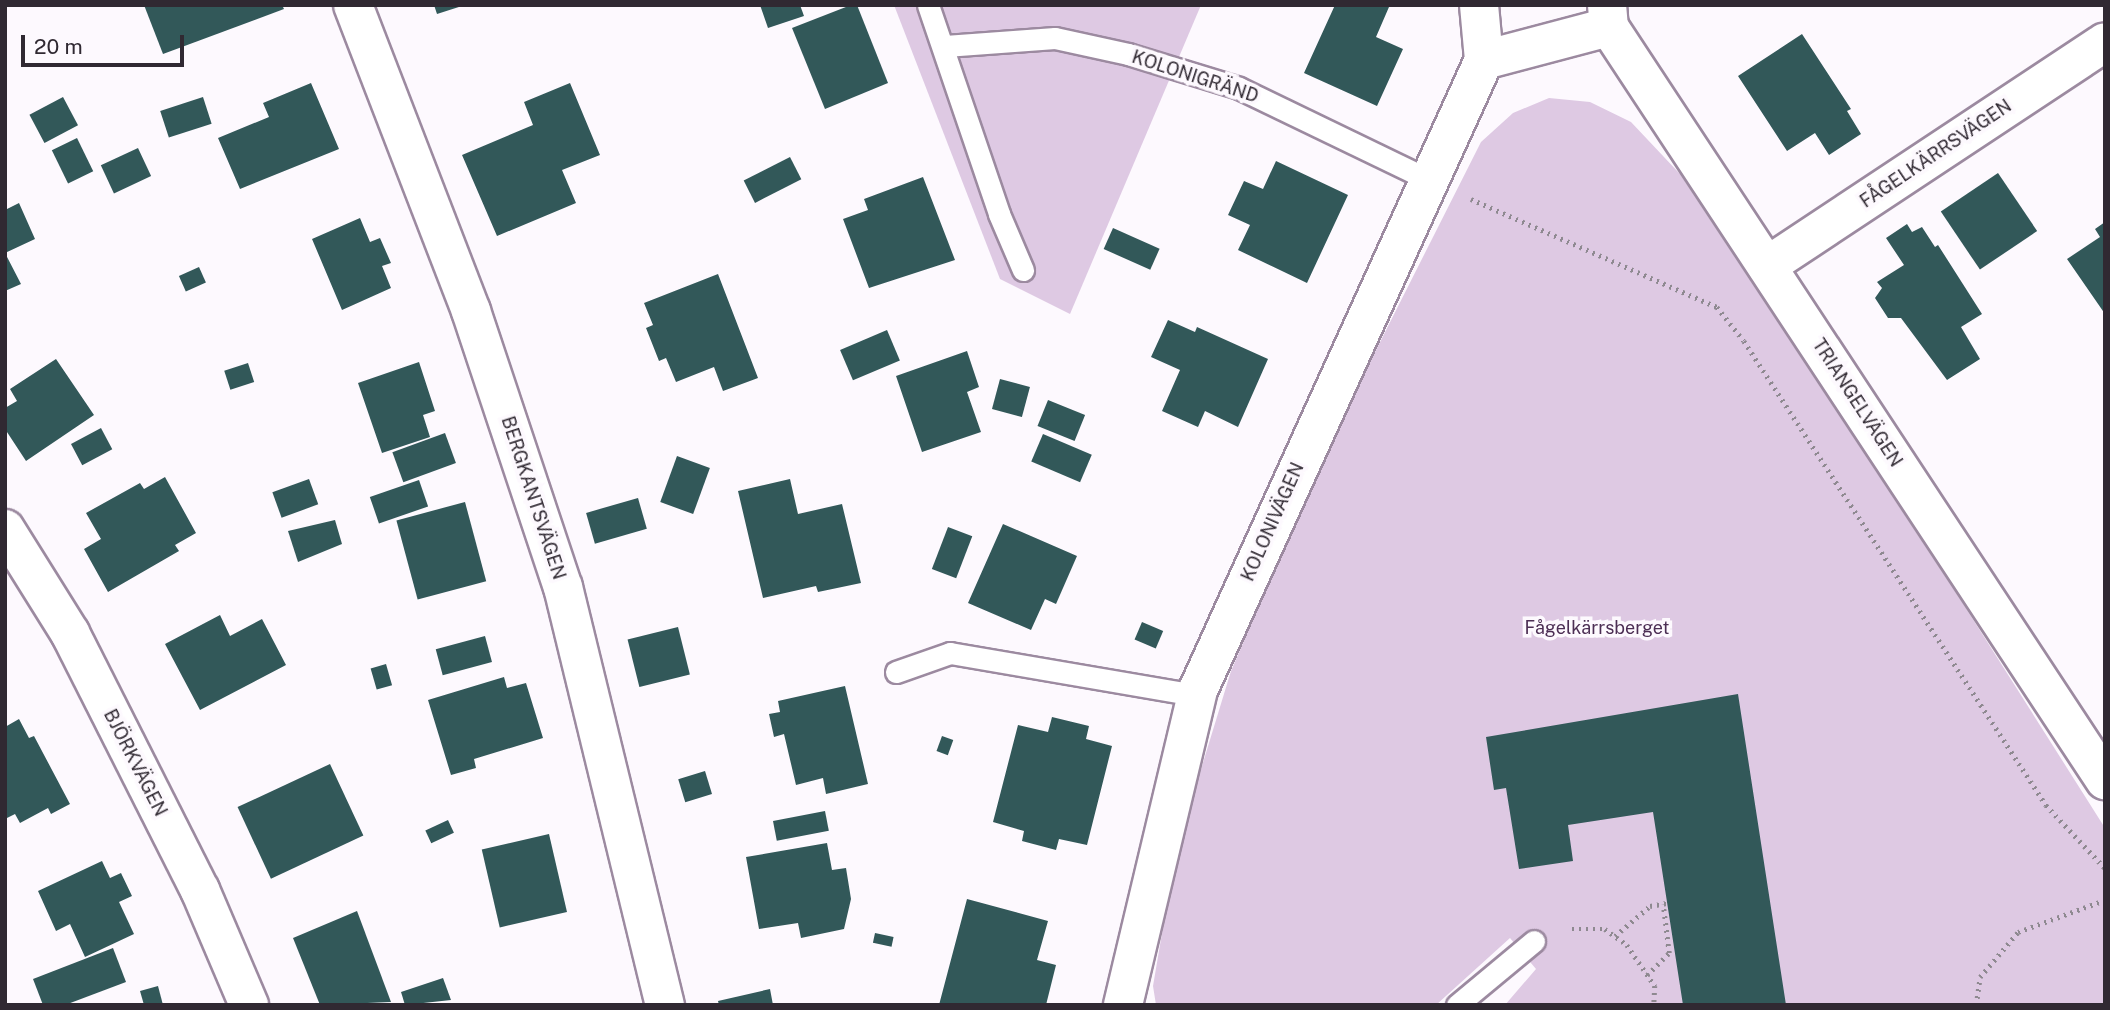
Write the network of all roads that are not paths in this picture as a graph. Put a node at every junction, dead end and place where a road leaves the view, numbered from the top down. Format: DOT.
graph roads {
  1 [pos="354,5"];
  2 [pos="928,5"];
  3 [pos="1479,5"];
  4 [pos="1608,16"];
  5 [pos="2105,42"];
  6 [pos="945,46"];
  7 [pos="1484,60"];
  8 [pos="1429,180"];
  9 [pos="1767,266"];
  10 [pos="1023,270"];
  11 [pos="5,529"];
  12 [pos="895,672"];
  13 [pos="1197,695"];
  14 [pos="2105,780"];
  15 [pos="1534,941"];
  16 [pos="249,1005"];
  17 [pos="665,1005"];
  18 [pos="1123,1005"];
  19 [pos="1457,1005"];
  1 -- 17 [label="street, BERGKANTSVÄGEN"];
  2 -- 6 [label="lane"];
  3 -- 7 [label="street, KOLONIVÄGEN"];
  4 -- 7 [label="street"];
  4 -- 9 [label="street, TRIANGELVÄGEN"];
  5 -- 9 [label="street, FÅGELKÄRRSVÄGEN"];
  6 -- 8 [label="lane, KOLONIGRÄND"];
  6 -- 10 [label="lane"];
  7 -- 8 [label="street, KOLONIVÄGEN"];
  8 -- 13 [label="street, KOLONIVÄGEN"];
  9 -- 14 [label="street, TRIANGELVÄGEN"];
  11 -- 16 [label="street, BJÖRKVÄGEN"];
  12 -- 13 [label="lane"];
  13 -- 18 [label="street, KOLONIVÄGEN"];
  15 -- 19 [label="lane"];
}
